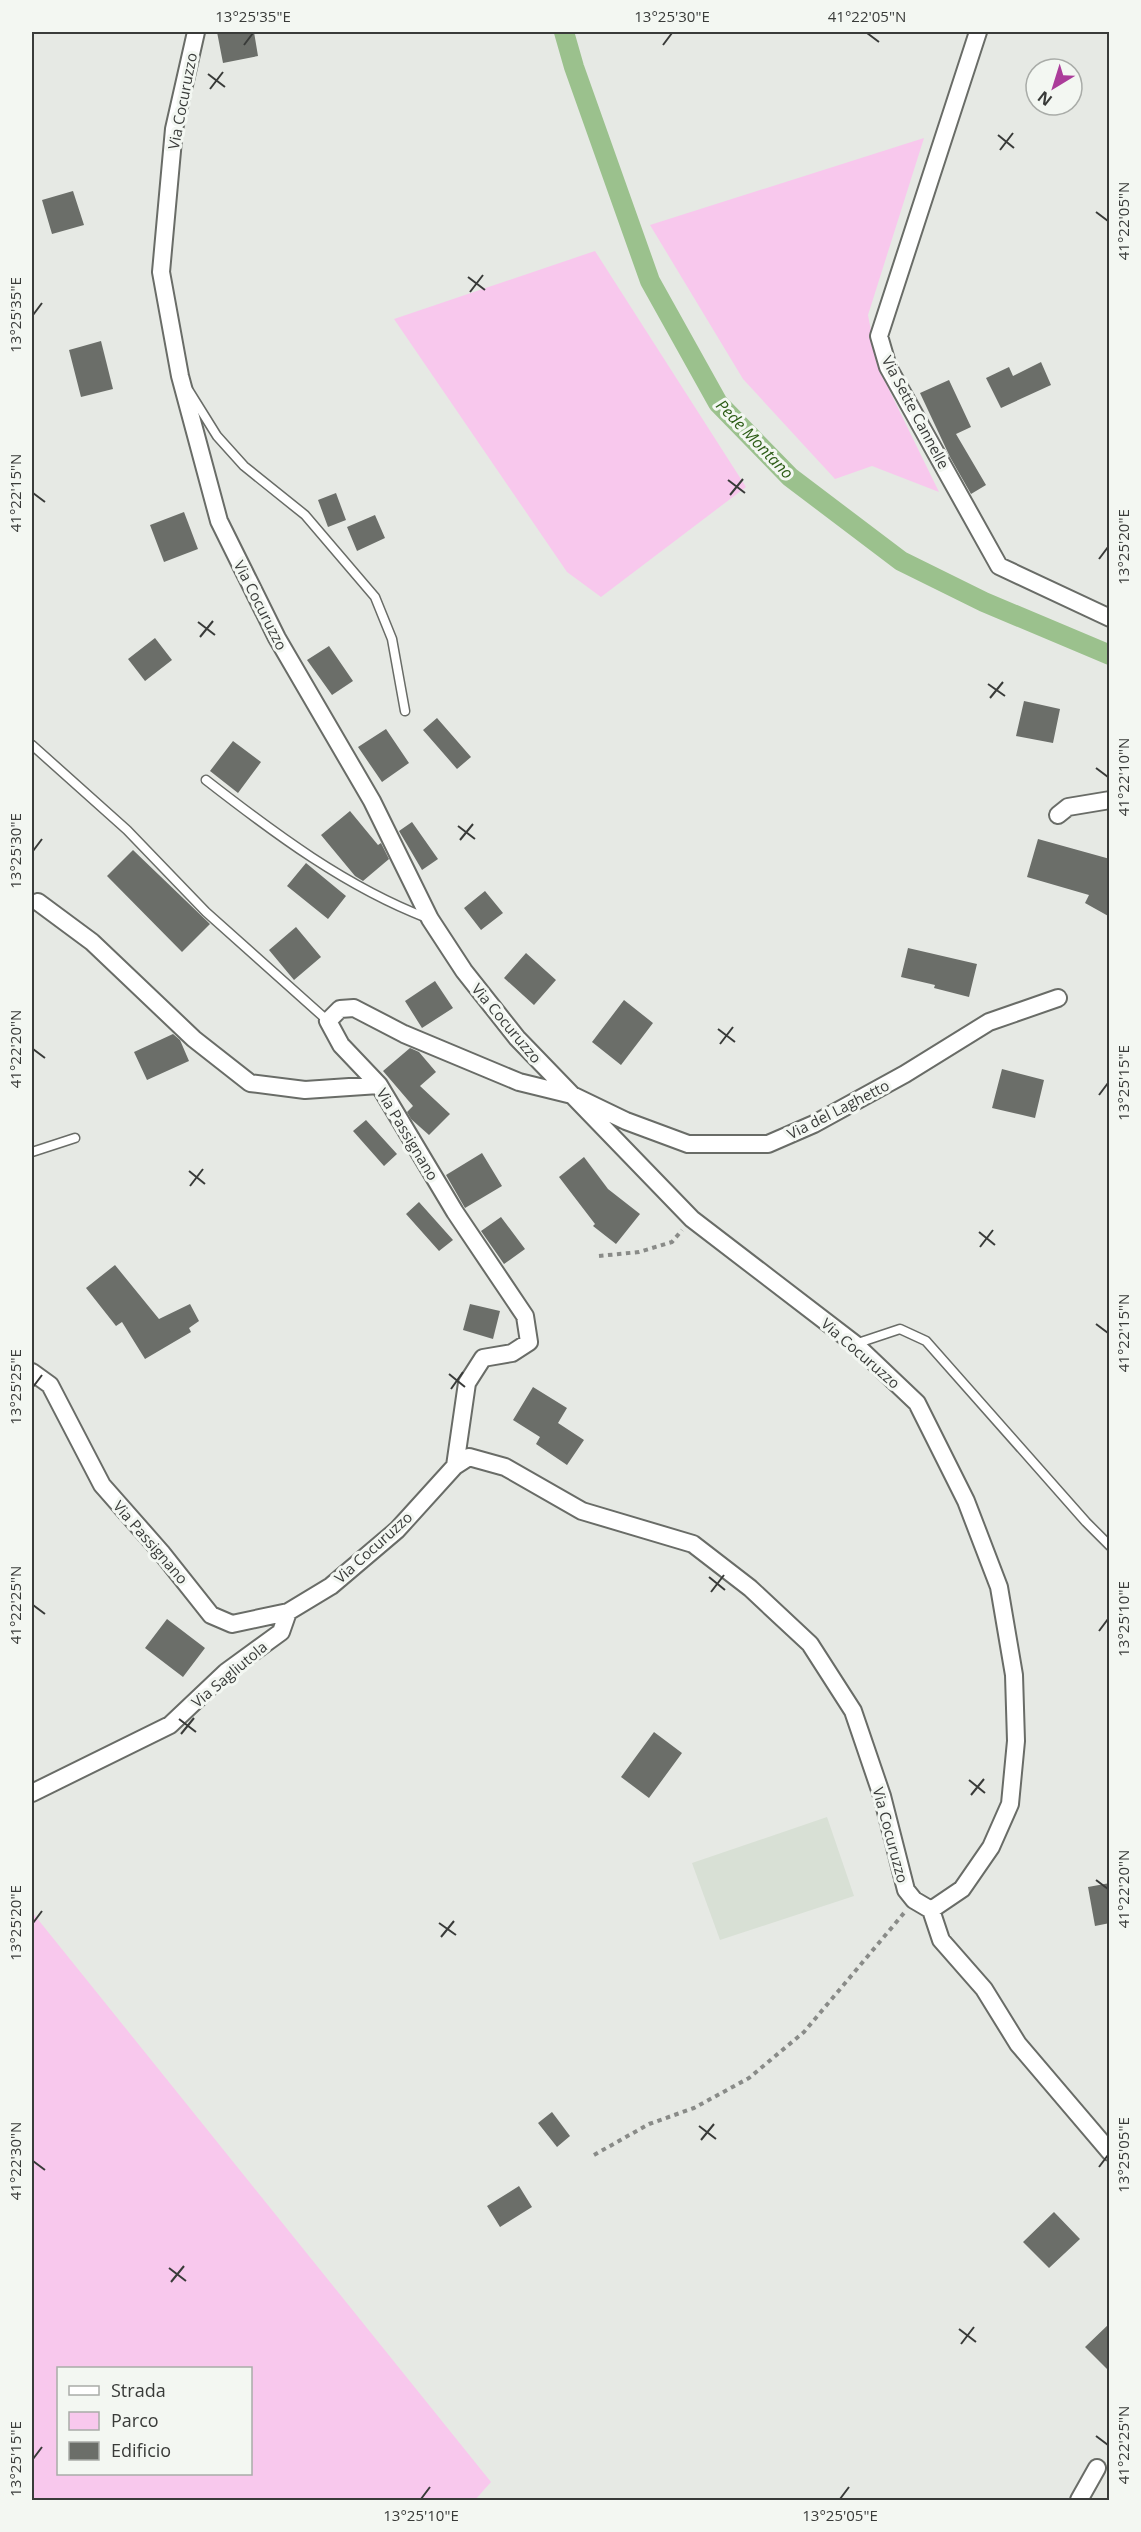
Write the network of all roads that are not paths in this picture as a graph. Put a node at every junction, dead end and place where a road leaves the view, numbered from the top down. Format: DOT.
graph roads {
  1 [pos="196,32"];
  2 [pos="978,32"];
  3 [pos="180,376"];
  4 [pos="1110,618"];
  5 [pos="405,711"];
  6 [pos="32,745"];
  7 [pos="206,780"];
  8 [pos="1110,800"];
  9 [pos="1058,814"];
  10 [pos="38,902"];
  11 [pos="430,919"];
  12 [pos="1058,998"];
  13 [pos="328,1021"];
  14 [pos="379,1085"];
  15 [pos="572,1095"];
  16 [pos="75,1138"];
  17 [pos="32,1152"];
  18 [pos="855,1344"];
  19 [pos="32,1372"];
  20 [pos="455,1466"];
  21 [pos="1110,1546"];
  22 [pos="288,1612"];
  23 [pos="32,1793"];
  24 [pos="931,1910"];
  25 [pos="1110,2152"];
  26 [pos="1097,2468"];
  27 [pos="1079,2500"];
  1 -- 3 [label="street, Via Cocuruzzo"];
  2 -- 4 [label="street, Via Sette Cannelle"];
  3 -- 5 [label="lane"];
  3 -- 11 [label="street, Via Cocuruzzo"];
  6 -- 13 [label="lane"];
  7 -- 11 [label="lane"];
  8 -- 9 [label="street"];
  10 -- 14 [label="street"];
  11 -- 15 [label="street, Via Cocuruzzo"];
  12 -- 15 [label="street, Via del Laghetto"];
  13 -- 14 [label="street, Via Passignano"];
  13 -- 15 [label="street"];
  14 -- 20 [label="street, Via Passignano"];
  15 -- 18 [label="street, Via Cocuruzzo"];
  16 -- 17 [label="lane"];
  18 -- 21 [label="lane"];
  18 -- 24 [label="street, Via Cocuruzzo"];
  19 -- 22 [label="street, Via Passignano"];
  20 -- 22 [label="street, Via Cocuruzzo"];
  20 -- 24 [label="street, Via Cocuruzzo"];
  22 -- 23 [label="street, Via Sagliutola"];
  24 -- 25 [label="street"];
  26 -- 27 [label="street"];
}
